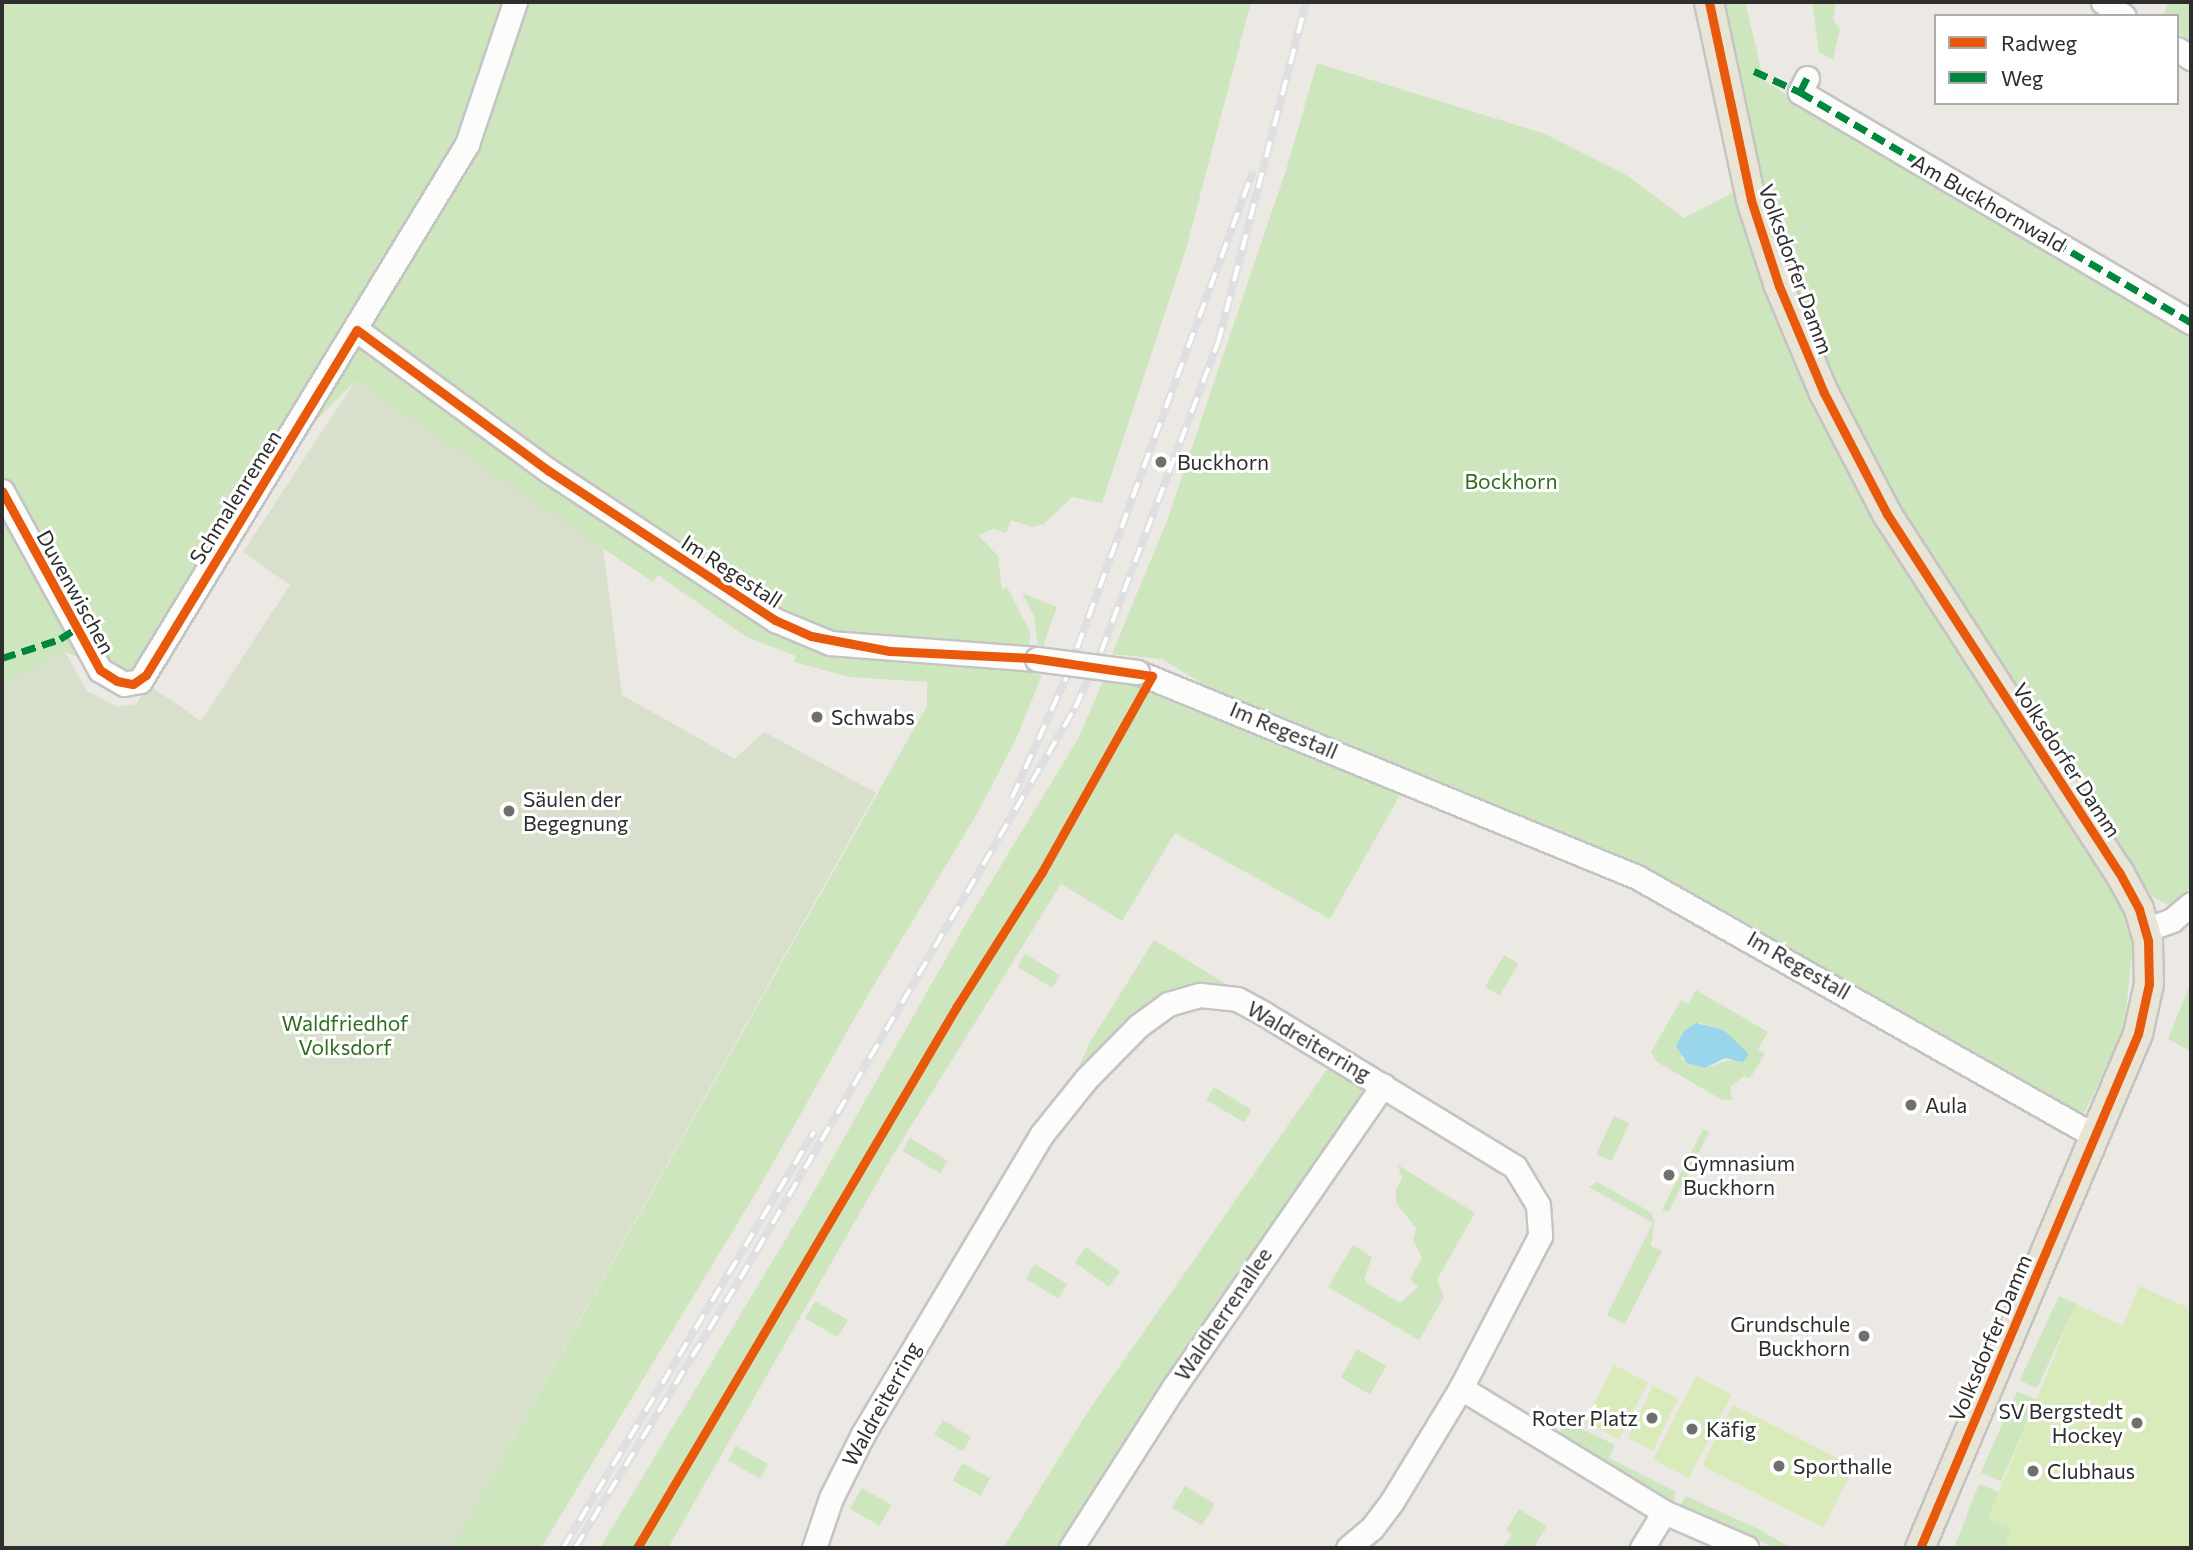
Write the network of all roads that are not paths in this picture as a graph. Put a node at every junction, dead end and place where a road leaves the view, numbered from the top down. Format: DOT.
graph roads {
  1 [pos="515,2"];
  2 [pos="1709,2"];
  3 [pos="2103,2"];
  4 [pos="2121,14"];
  5 [pos="1807,78"];
  6 [pos="2191,322"];
  7 [pos="357,330"];
  8 [pos="2,491"];
  9 [pos="140,681"];
  10 [pos="2191,904"];
  11 [pos="2145,930"];
  12 [pos="1383,1084"];
  13 [pos="2095,1136"];
  14 [pos="1461,1388"];
  15 [pos="1664,1512"];
  16 [pos="814,1548"];
  17 [pos="1071,1548"];
  18 [pos="1348,1548"];
  19 [pos="1642,1548"];
  20 [pos="1747,1548"];
  21 [pos="1920,1548"];
  1 -- 7 [label="street, Schmalenremen"];
  2 -- 11 [label="main road, Volksdorfer Damm"];
  3 -- 4 [label="street"];
  5 -- 6 [label="street, Am Buckhornwald"];
  7 -- 9 [label="street, Schmalenremen"];
  7 -- 13 [label="street, Im Regestall, bridge"];
  8 -- 9 [label="street, Duvenwischen"];
  10 -- 11 [label="street"];
  11 -- 13 [label="main road, Volksdorfer Damm"];
  12 -- 14 [label="street, Waldreiterring"];
  12 -- 16 [label="street, Waldreiterring"];
  12 -- 17 [label="street, Waldherrenallee"];
  13 -- 21 [label="main road, Volksdorfer Damm"];
  14 -- 15 [label="street"];
  14 -- 18 [label="street, Waldreiterring"];
  15 -- 19 [label="street"];
  15 -- 20 [label="street"];
}
